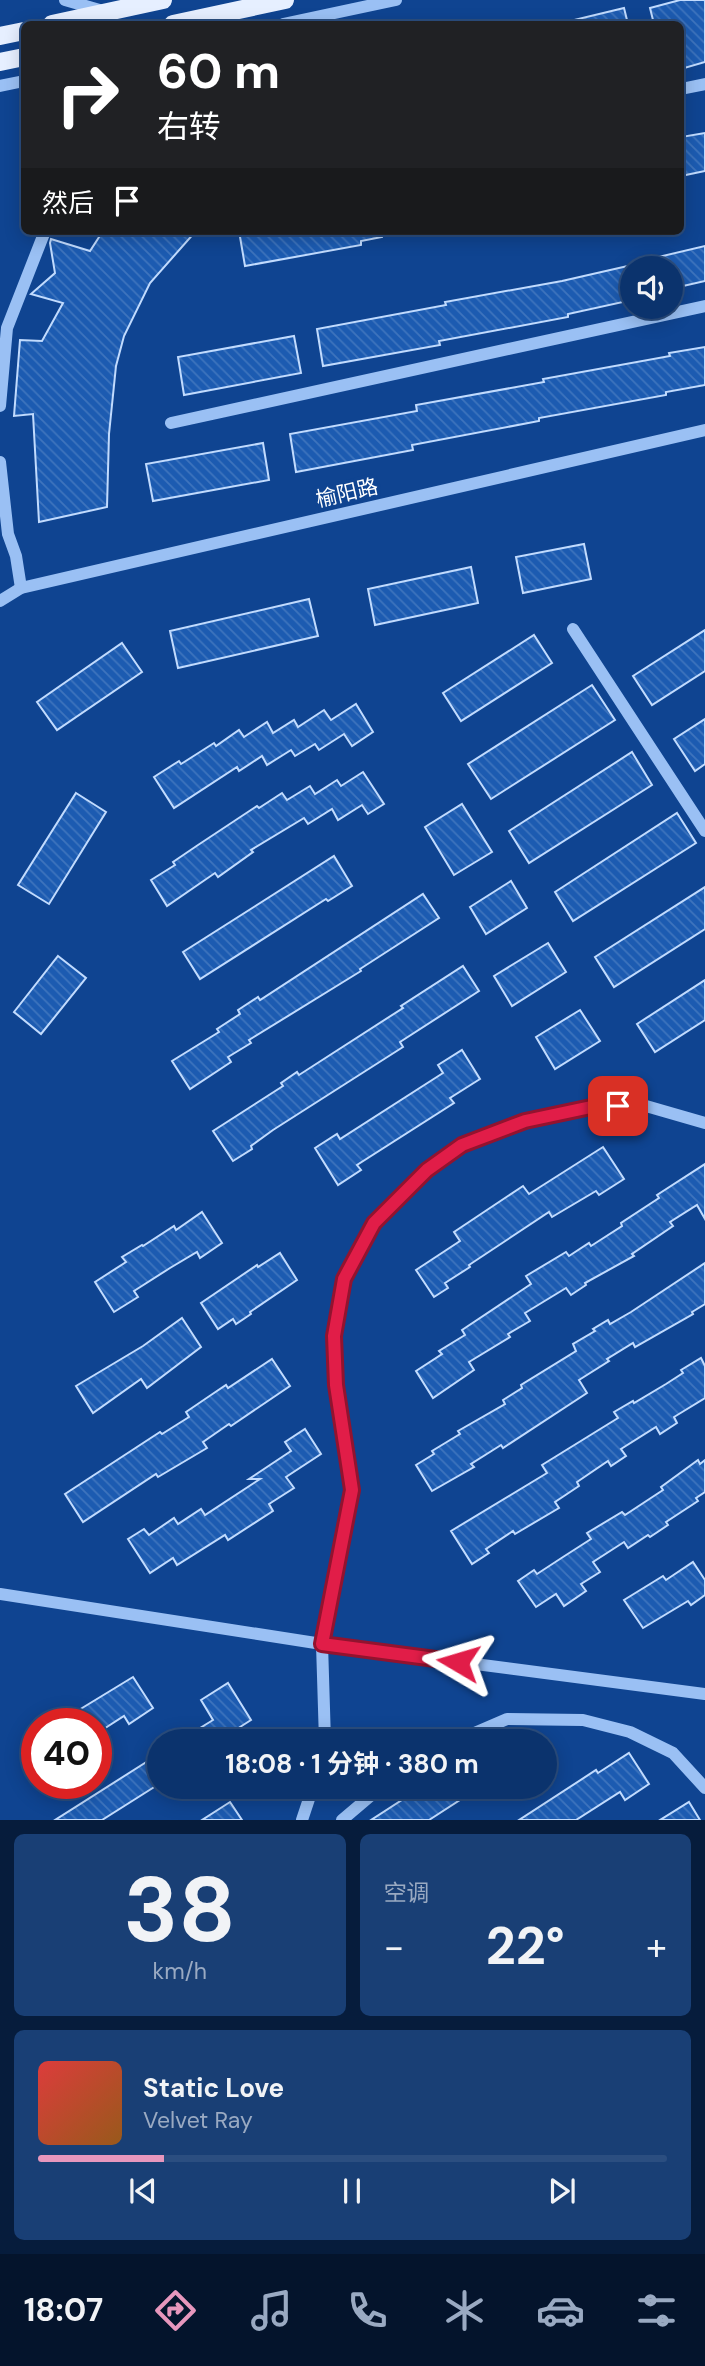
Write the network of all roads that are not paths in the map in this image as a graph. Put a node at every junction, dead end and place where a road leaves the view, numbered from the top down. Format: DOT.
graph roads {
  1 [pos="65,0"];
  2 [pos="163,0"];
  3 [pos="285,0"];
  4 [pos="396,0"];
  5 [pos="107,12"];
  6 [pos="66,21"];
  7 [pos="187,21"];
  8 [pos="298,21"];
  9 [pos="21,31"];
  10 [pos="0,36"];
  11 [pos="21,58"];
  12 [pos="0,62"];
  13 [pos="21,82"];
  14 [pos="705,83"];
  15 [pos="0,86"];
  16 [pos="684,88"];
  17 [pos="43,235"];
  18 [pos="705,306"];
  19 [pos="0,406"];
  20 [pos="171,423"];
  21 [pos="705,430"];
  22 [pos="0,462"];
  23 [pos="4,534"];
  24 [pos="21,588"];
  25 [pos="0,600"];
  26 [pos="573,629"];
  27 [pos="705,831"];
  28 [pos="705,1123"];
  29 [pos="0,1594"];
  30 [pos="322,1644"];
  31 [pos="705,1694"];
  32 [pos="325,1729"];
  33 [pos="484,1729"];
  34 [pos="705,1788"];
  35 [pos="309,1799"];
  36 [pos="367,1799"];
  37 [pos="302,1820"];
  38 [pos="342,1820"];
  1 -- 5 [label="street"];
  2 -- 5 [label="main road"];
  3 -- 7 [label="main road"];
  4 -- 8 [label="street"];
  5 -- 6 [label="main road"];
  9 -- 10 [label="main road"];
  11 -- 12 [label="main road"];
  13 -- 15 [label="street"];
  14 -- 16 [label="street"];
  17 -- 19 [label="street"];
  18 -- 20 [label="street"];
  21 -- 24 [label="street, 榆阳路"];
  22 -- 23 [label="street"];
  23 -- 24 [label="street"];
  24 -- 25 [label="street, 榆阳路"];
  26 -- 27 [label="street"];
  28 -- 30 [label="street"];
  29 -- 30 [label="street"];
  30 -- 31 [label="street"];
  30 -- 32 [label="street"];
  33 -- 34 [label="street"];
  35 -- 37 [label="street"];
  36 -- 38 [label="street"];
}
